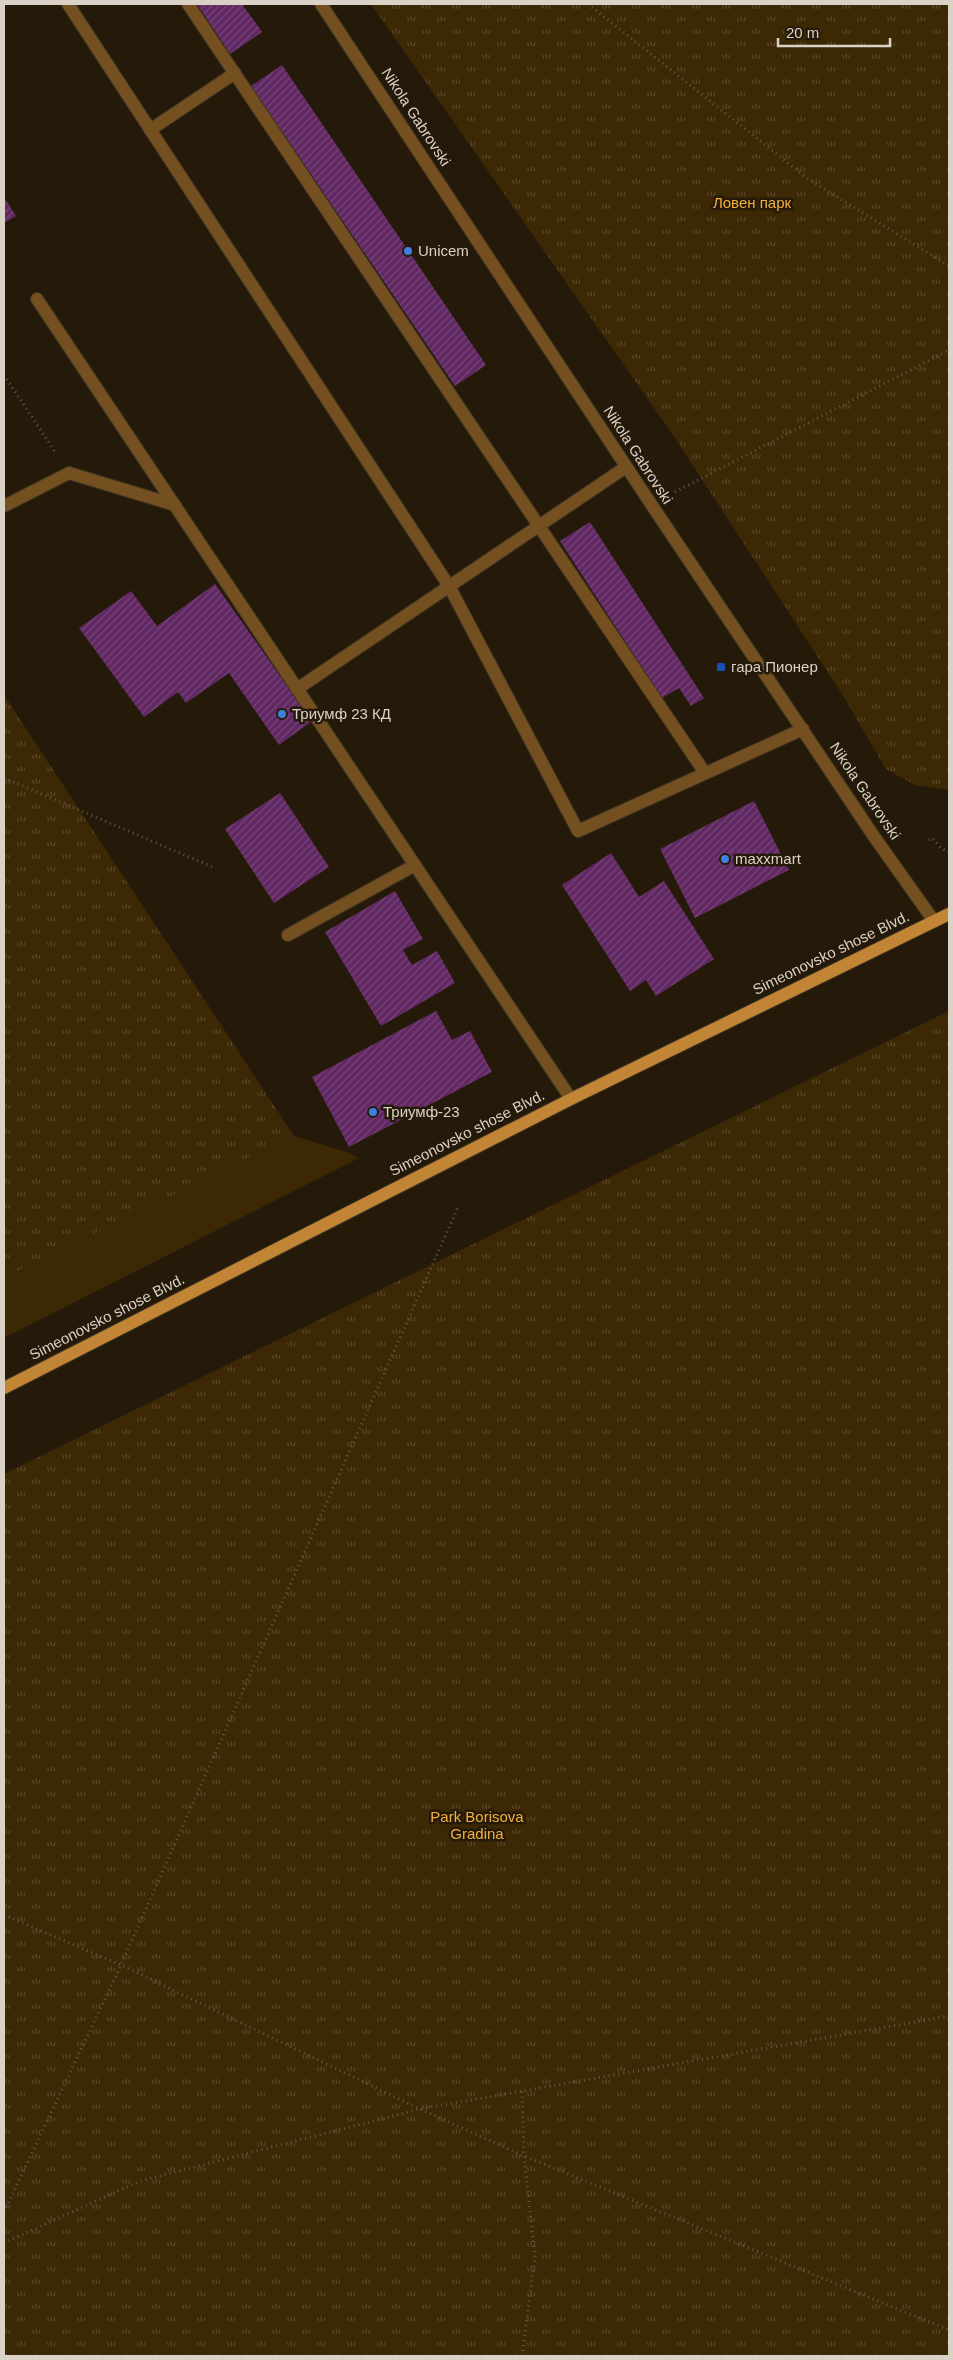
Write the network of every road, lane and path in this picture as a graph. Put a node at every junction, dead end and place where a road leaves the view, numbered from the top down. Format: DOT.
graph roads {
  1 [pos="68,4"];
  2 [pos="188,4"];
  3 [pos="321,4"];
  4 [pos="588,4"];
  5 [pos="235,73"];
  6 [pos="150,130"];
  7 [pos="949,266"];
  8 [pos="37,298"];
  9 [pos="949,350"];
  10 [pos="4,376"];
  11 [pos="626,467"];
  12 [pos="69,473"];
  13 [pos="651,504"];
  14 [pos="175,505"];
  15 [pos="4,506"];
  16 [pos="540,526"];
  17 [pos="449,586"];
  18 [pos="297,689"];
  19 [pos="803,729"];
  20 [pos="704,773"];
  21 [pos="4,778"];
  22 [pos="929,840"];
  23 [pos="949,852"];
  24 [pos="415,865"];
  25 [pos="214,868"];
  26 [pos="949,914"];
  27 [pos="934,921"];
  28 [pos="288,935"];
  29 [pos="571,1099"];
  30 [pos="460,1205"];
  31 [pos="4,1388"];
  32 [pos="4,1915"];
  33 [pos="121,1965"];
  34 [pos="949,2016"];
  35 [pos="522,2091"];
  36 [pos="420,2109"];
  37 [pos="524,2156"];
  38 [pos="4,2212"];
  39 [pos="4,2243"];
  40 [pos="949,2330"];
  41 [pos="522,2356"];
  1 -- 6 [label="street"];
  2 -- 5 [label="street"];
  3 -- 11 [label="street, Nikola Gabrovski"];
  4 -- 7 [label="path"];
  5 -- 6 [label="street"];
  5 -- 16 [label="street"];
  6 -- 17 [label="street"];
  8 -- 14 [label="street"];
  9 -- 13 [label="path"];
  10 -- 12 [label="path"];
  11 -- 13 [label="street, Nikola Gabrovski"];
  11 -- 16 [label="street"];
  12 -- 14 [label="street"];
  12 -- 15 [label="street"];
  13 -- 19 [label="street, Nikola Gabrovski"];
  14 -- 18 [label="street"];
  16 -- 17 [label="street"];
  16 -- 20 [label="street"];
  17 -- 18 [label="street"];
  17 -- 20 [label="street"];
  18 -- 24 [label="street"];
  19 -- 20 [label="street"];
  19 -- 27 [label="street, Nikola Gabrovski"];
  21 -- 25 [label="path"];
  22 -- 23 [label="path"];
  24 -- 28 [label="street"];
  24 -- 29 [label="street"];
  26 -- 27 [label="main road, Simeonovsko shose Blvd."];
  27 -- 29 [label="main road, Simeonovsko shose Blvd."];
  29 -- 31 [label="main road, Simeonovsko shose Blvd."];
  30 -- 33 [label="path"];
  32 -- 33 [label="path"];
  33 -- 36 [label="path"];
  33 -- 38 [label="path"];
  34 -- 35 [label="path"];
  35 -- 36 [label="path"];
  35 -- 37 [label="path"];
  36 -- 37 [label="path"];
  36 -- 39 [label="path"];
  37 -- 40 [label="path"];
  37 -- 41 [label="path"];
}
